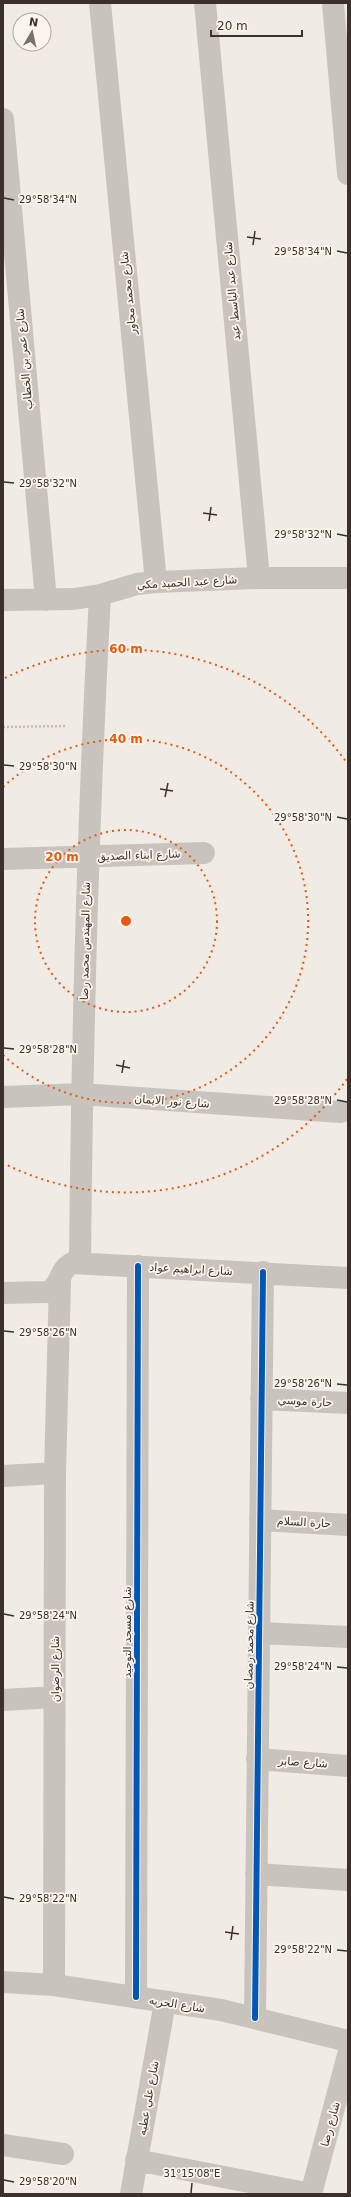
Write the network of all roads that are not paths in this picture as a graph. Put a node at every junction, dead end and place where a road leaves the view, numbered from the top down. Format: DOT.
graph roads {
  1 [pos="100,3"];
  2 [pos="205,3"];
  3 [pos="333,3"];
  4 [pos="3,119"];
  5 [pos="348,174"];
  6 [pos="259,578"];
  7 [pos="348,578"];
  8 [pos="156,582"];
  9 [pos="100,595"];
  10 [pos="3,600"];
  11 [pos="46,600"];
  12 [pos="204,853"];
  13 [pos="87,857"];
  14 [pos="3,859"];
  15 [pos="81,1094"];
  16 [pos="3,1097"];
  17 [pos="341,1112"];
  18 [pos="80,1262"];
  19 [pos="138,1266"];
  20 [pos="263,1272"];
  21 [pos="348,1278"];
  22 [pos="60,1280"];
  23 [pos="3,1293"];
  24 [pos="261,1398"];
  25 [pos="348,1403"];
  26 [pos="55,1474"];
  27 [pos="3,1476"];
  28 [pos="260,1520"];
  29 [pos="348,1525"];
  30 [pos="259,1633"];
  31 [pos="348,1637"];
  32 [pos="55,1697"];
  33 [pos="3,1700"];
  34 [pos="257,1759"];
  35 [pos="348,1766"];
  36 [pos="256,1874"];
  37 [pos="348,1880"];
  38 [pos="3,1984"];
  39 [pos="54,1985"];
  40 [pos="136,1997"];
  41 [pos="165,2002"];
  42 [pos="255,2018"];
  43 [pos="348,2041"];
  44 [pos="348,2055"];
  45 [pos="3,2145"];
  46 [pos="63,2154"];
  47 [pos="136,2160"];
  48 [pos="131,2194"];
  49 [pos="311,2194"];
  1 -- 8 [label="street, شارع محمد مجاور"];
  2 -- 6 [label="street, شارع عبد الباسط عيد"];
  3 -- 5 [label="street"];
  4 -- 11 [label="street, شارع عمر بن الخطاب"];
  6 -- 7 [label="street, شارع عبد الحميد مكي"];
  6 -- 8 [label="street, شارع عبد الحميد مكي"];
  8 -- 9 [label="street, شارع عبد الحميد مكي"];
  9 -- 11 [label="street, شارع عبد الحميد مكي"];
  9 -- 13 [label="street, شارع المهندس محمد رضا"];
  10 -- 11 [label="street, شارع عبد الحميد مكي"];
  12 -- 13 [label="street, شارع ابناء الصديق"];
  13 -- 14 [label="street, شارع ابناء الصديق"];
  13 -- 15 [label="street, شارع المهندس محمد رضا"];
  15 -- 16 [label="street, شارع نور الايمان"];
  15 -- 17 [label="street, شارع نور الايمان"];
  15 -- 18 [label="street, شارع المهندس محمد رضا"];
  18 -- 19 [label="street, شارع ابراهيم عواد"];
  18 -- 22 [label="street"];
  19 -- 20 [label="street, شارع ابراهيم عواد"];
  19 -- 40 [label="street, شارع مسجد التوحيد"];
  20 -- 21 [label="street, شارع ابراهيم عواد"];
  20 -- 24 [label="street, شارع محمد رمضان"];
  22 -- 23 [label="street"];
  22 -- 26 [label="street, شارع الرضوان"];
  24 -- 25 [label="street, حارة موسي"];
  24 -- 28 [label="street, شارع محمد رمضان"];
  26 -- 27 [label="street"];
  26 -- 32 [label="street, شارع الرضوان"];
  28 -- 29 [label="street, حارة السلام"];
  28 -- 30 [label="street, شارع محمد رمضان"];
  30 -- 31 [label="street"];
  30 -- 34 [label="street, شارع محمد رمضان"];
  32 -- 33 [label="street"];
  32 -- 39 [label="street, شارع الرضوان"];
  34 -- 35 [label="street, شارع صابر"];
  34 -- 36 [label="street, شارع محمد رمضان"];
  36 -- 37 [label="street"];
  36 -- 42 [label="street, شارع محمد رمضان"];
  38 -- 39 [label="street, شارع الحريه"];
  39 -- 40 [label="street, شارع الحريه"];
  40 -- 41 [label="street, شارع الحريه"];
  41 -- 42 [label="street, شارع الحريه"];
  41 -- 47 [label="street, شارع علي عطيه"];
  42 -- 43 [label="street, شارع الحريه"];
  44 -- 49 [label="street, شارع رضا"];
  45 -- 46 [label="street"];
  47 -- 48 [label="street, شارع علي عطيه"];
  47 -- 49 [label="street"];
}
